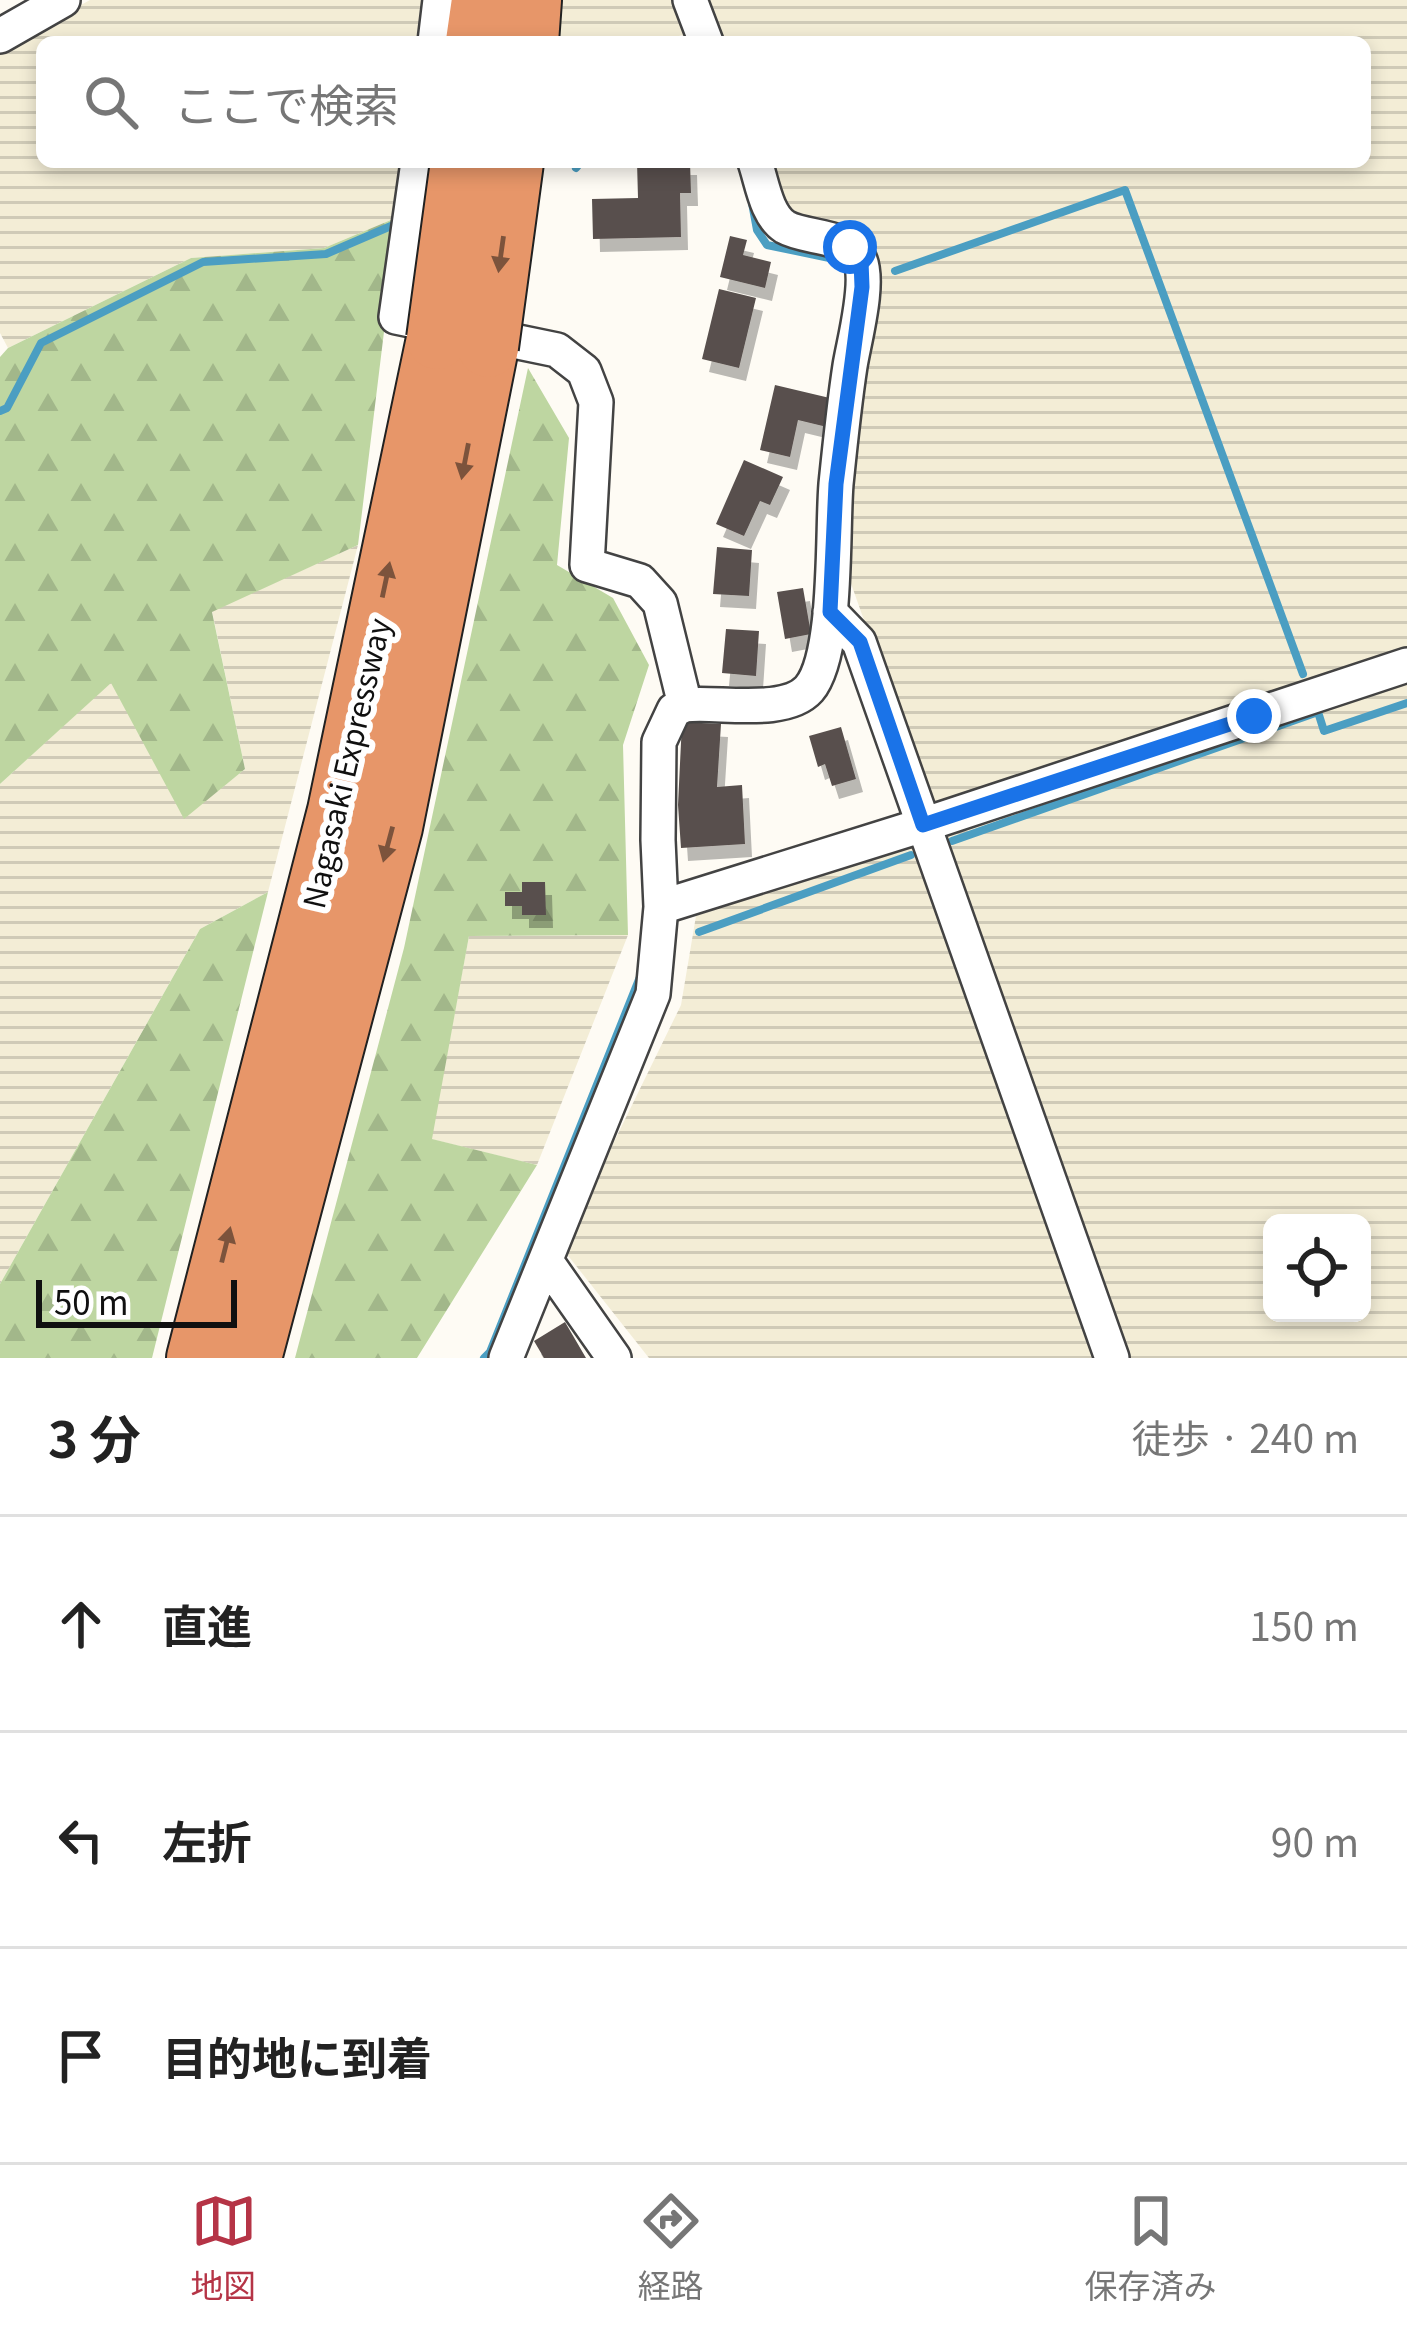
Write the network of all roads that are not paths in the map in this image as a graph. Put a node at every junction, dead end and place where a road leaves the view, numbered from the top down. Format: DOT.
graph roads {
  1 [pos="63,0"];
  2 [pos="440,0"];
  3 [pos="482,0"];
  4 [pos="532,0"];
  5 [pos="690,0"];
  6 [pos="0,36"];
  7 [pos="436,36"];
  8 [pos="477,36"];
  9 [pos="529,36"];
  10 [pos="704,36"];
  11 [pos="417,168"];
  12 [pos="460,168"];
  13 [pos="511,168"];
  14 [pos="757,168"];
  15 [pos="462,343"];
  16 [pos="830,612"];
  17 [pos="1407,665"];
  18 [pos="685,704"];
  19 [pos="923,825"];
  20 [pos="662,908"];
  21 [pos="546,1261"];
  22 [pos="197,1358"];
  23 [pos="251,1358"];
  24 [pos="506,1358"];
  25 [pos="614,1358"];
  26 [pos="1112,1358"];
  1 -- 6 [label="street"];
  2 -- 7 [label="street"];
  3 -- 8 [label="highway"];
  4 -- 9 [label="highway"];
  5 -- 10 [label="street"];
  11 -- 18 [label="street"];
  12 -- 15 [label="highway, Nagasaki Expressway, bridge"];
  13 -- 15 [label="highway, Nagasaki Expressway, one-way, bridge"];
  14 -- 16 [label="street"];
  22 -- 15 [label="highway, Nagasaki Expressway, one-way"];
  15 -- 23 [label="highway, Nagasaki Expressway, one-way"];
  16 -- 18 [label="street"];
  16 -- 19 [label="street"];
  17 -- 19 [label="street"];
  18 -- 20 [label="street"];
  19 -- 20 [label="street"];
  19 -- 26 [label="street"];
  20 -- 21 [label="street"];
  21 -- 24 [label="street"];
  21 -- 25 [label="street"];
}
